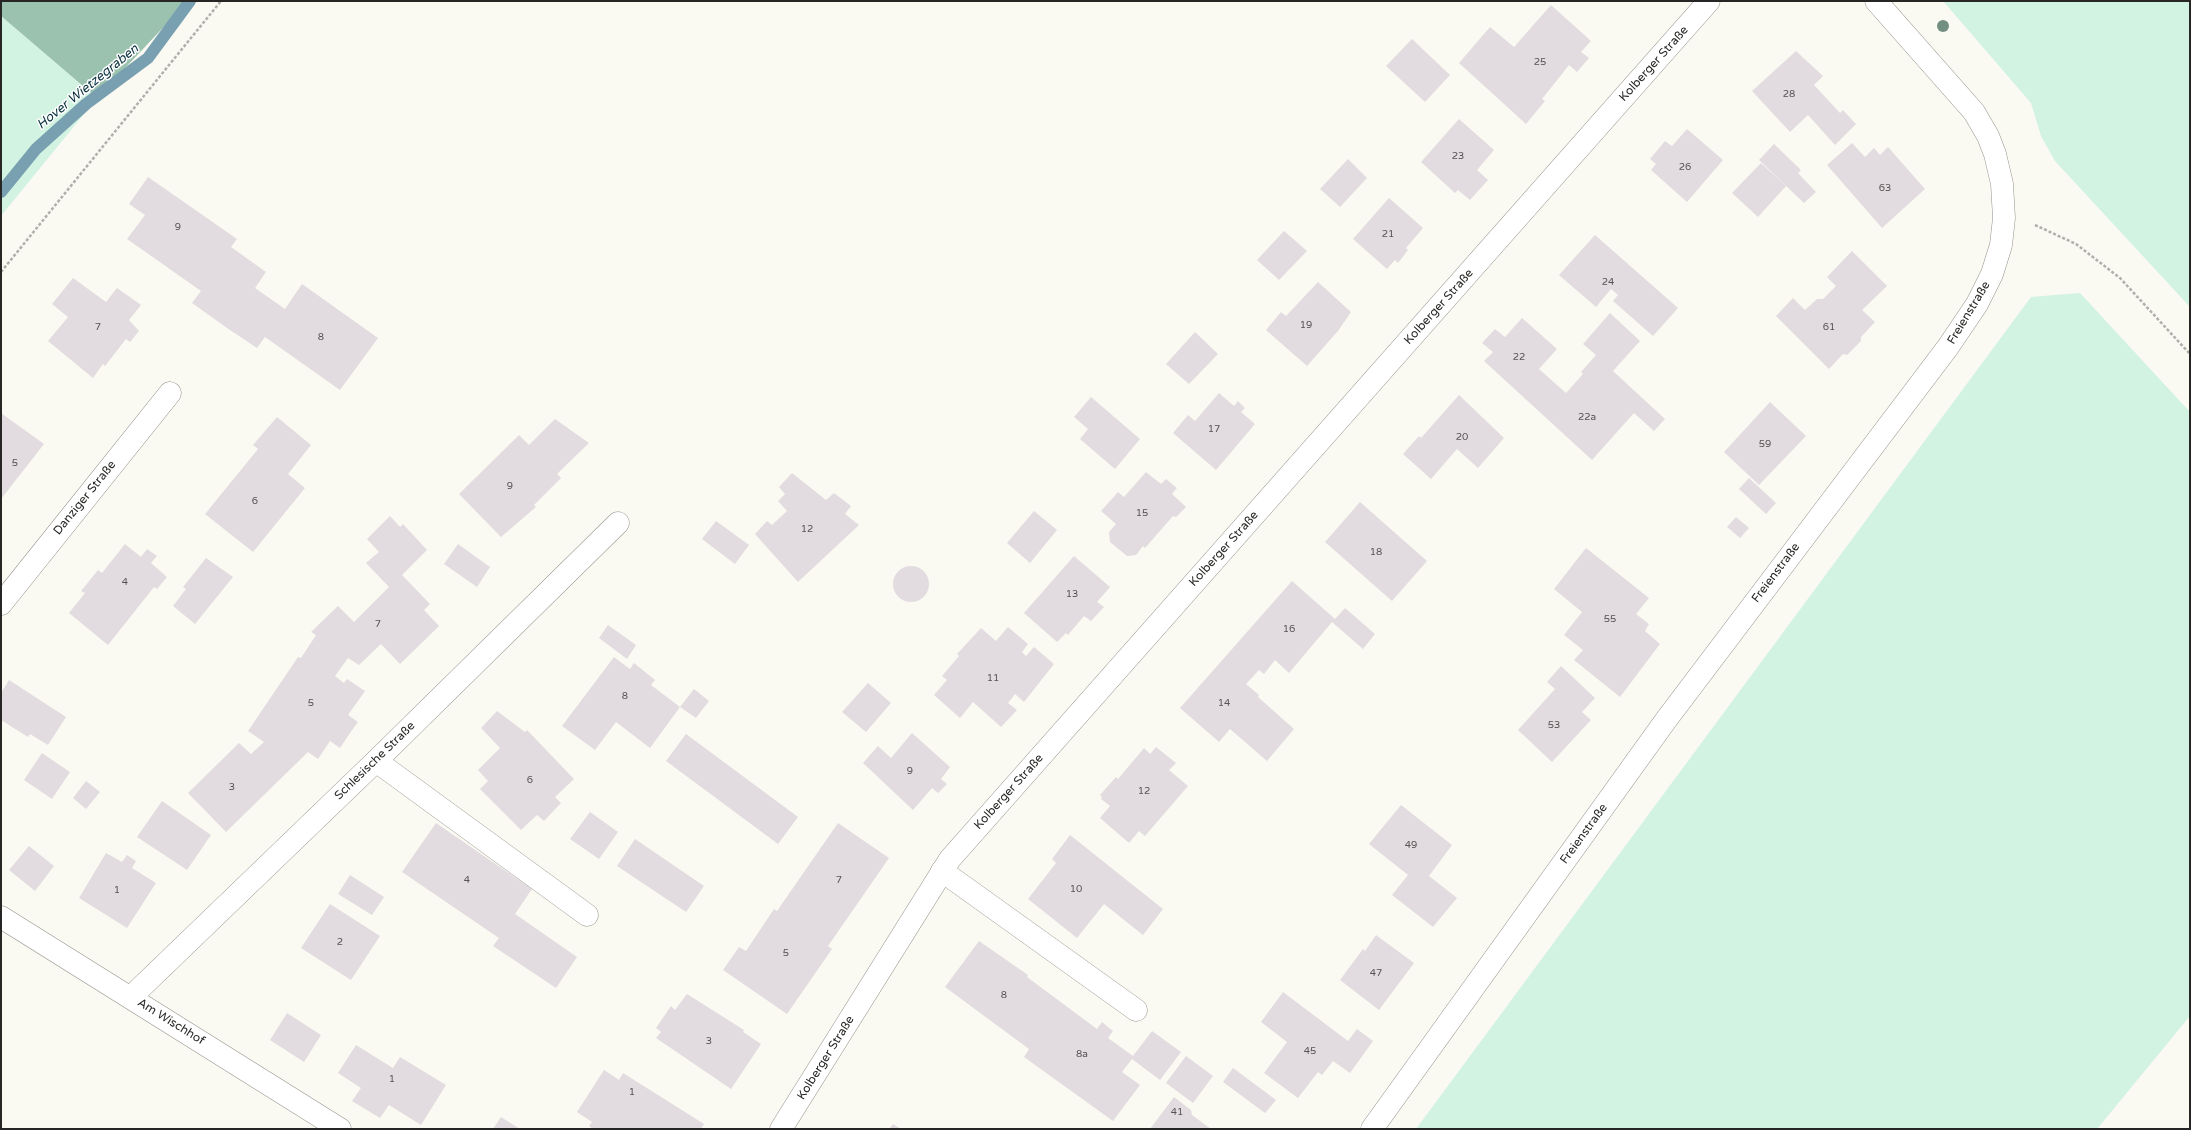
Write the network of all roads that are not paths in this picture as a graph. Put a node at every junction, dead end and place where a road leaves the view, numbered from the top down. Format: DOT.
graph roads {
  1 [pos="1709,1"];
  2 [pos="1876,1"];
  3 [pos="170,393"];
  4 [pos="618,523"];
  5 [pos="1,604"];
  6 [pos="376,761"];
  7 [pos="942,871"];
  8 [pos="587,914"];
  9 [pos="1,917"];
  10 [pos="131,997"];
  11 [pos="1136,1010"];
  12 [pos="340,1129"];
  13 [pos="781,1129"];
  14 [pos="1372,1129"];
  1 -- 7 [label="street, Kolberger Straße"];
  2 -- 14 [label="street, Freienstraße"];
  3 -- 5 [label="street, Danziger Straße"];
  4 -- 6 [label="street, Schlesische Straße"];
  6 -- 8 [label="street"];
  6 -- 10 [label="street, Schlesische Straße"];
  7 -- 11 [label="street"];
  7 -- 13 [label="street, Kolberger Straße"];
  9 -- 10 [label="street, Am Wischhof"];
  10 -- 12 [label="street, Am Wischhof"];
}
